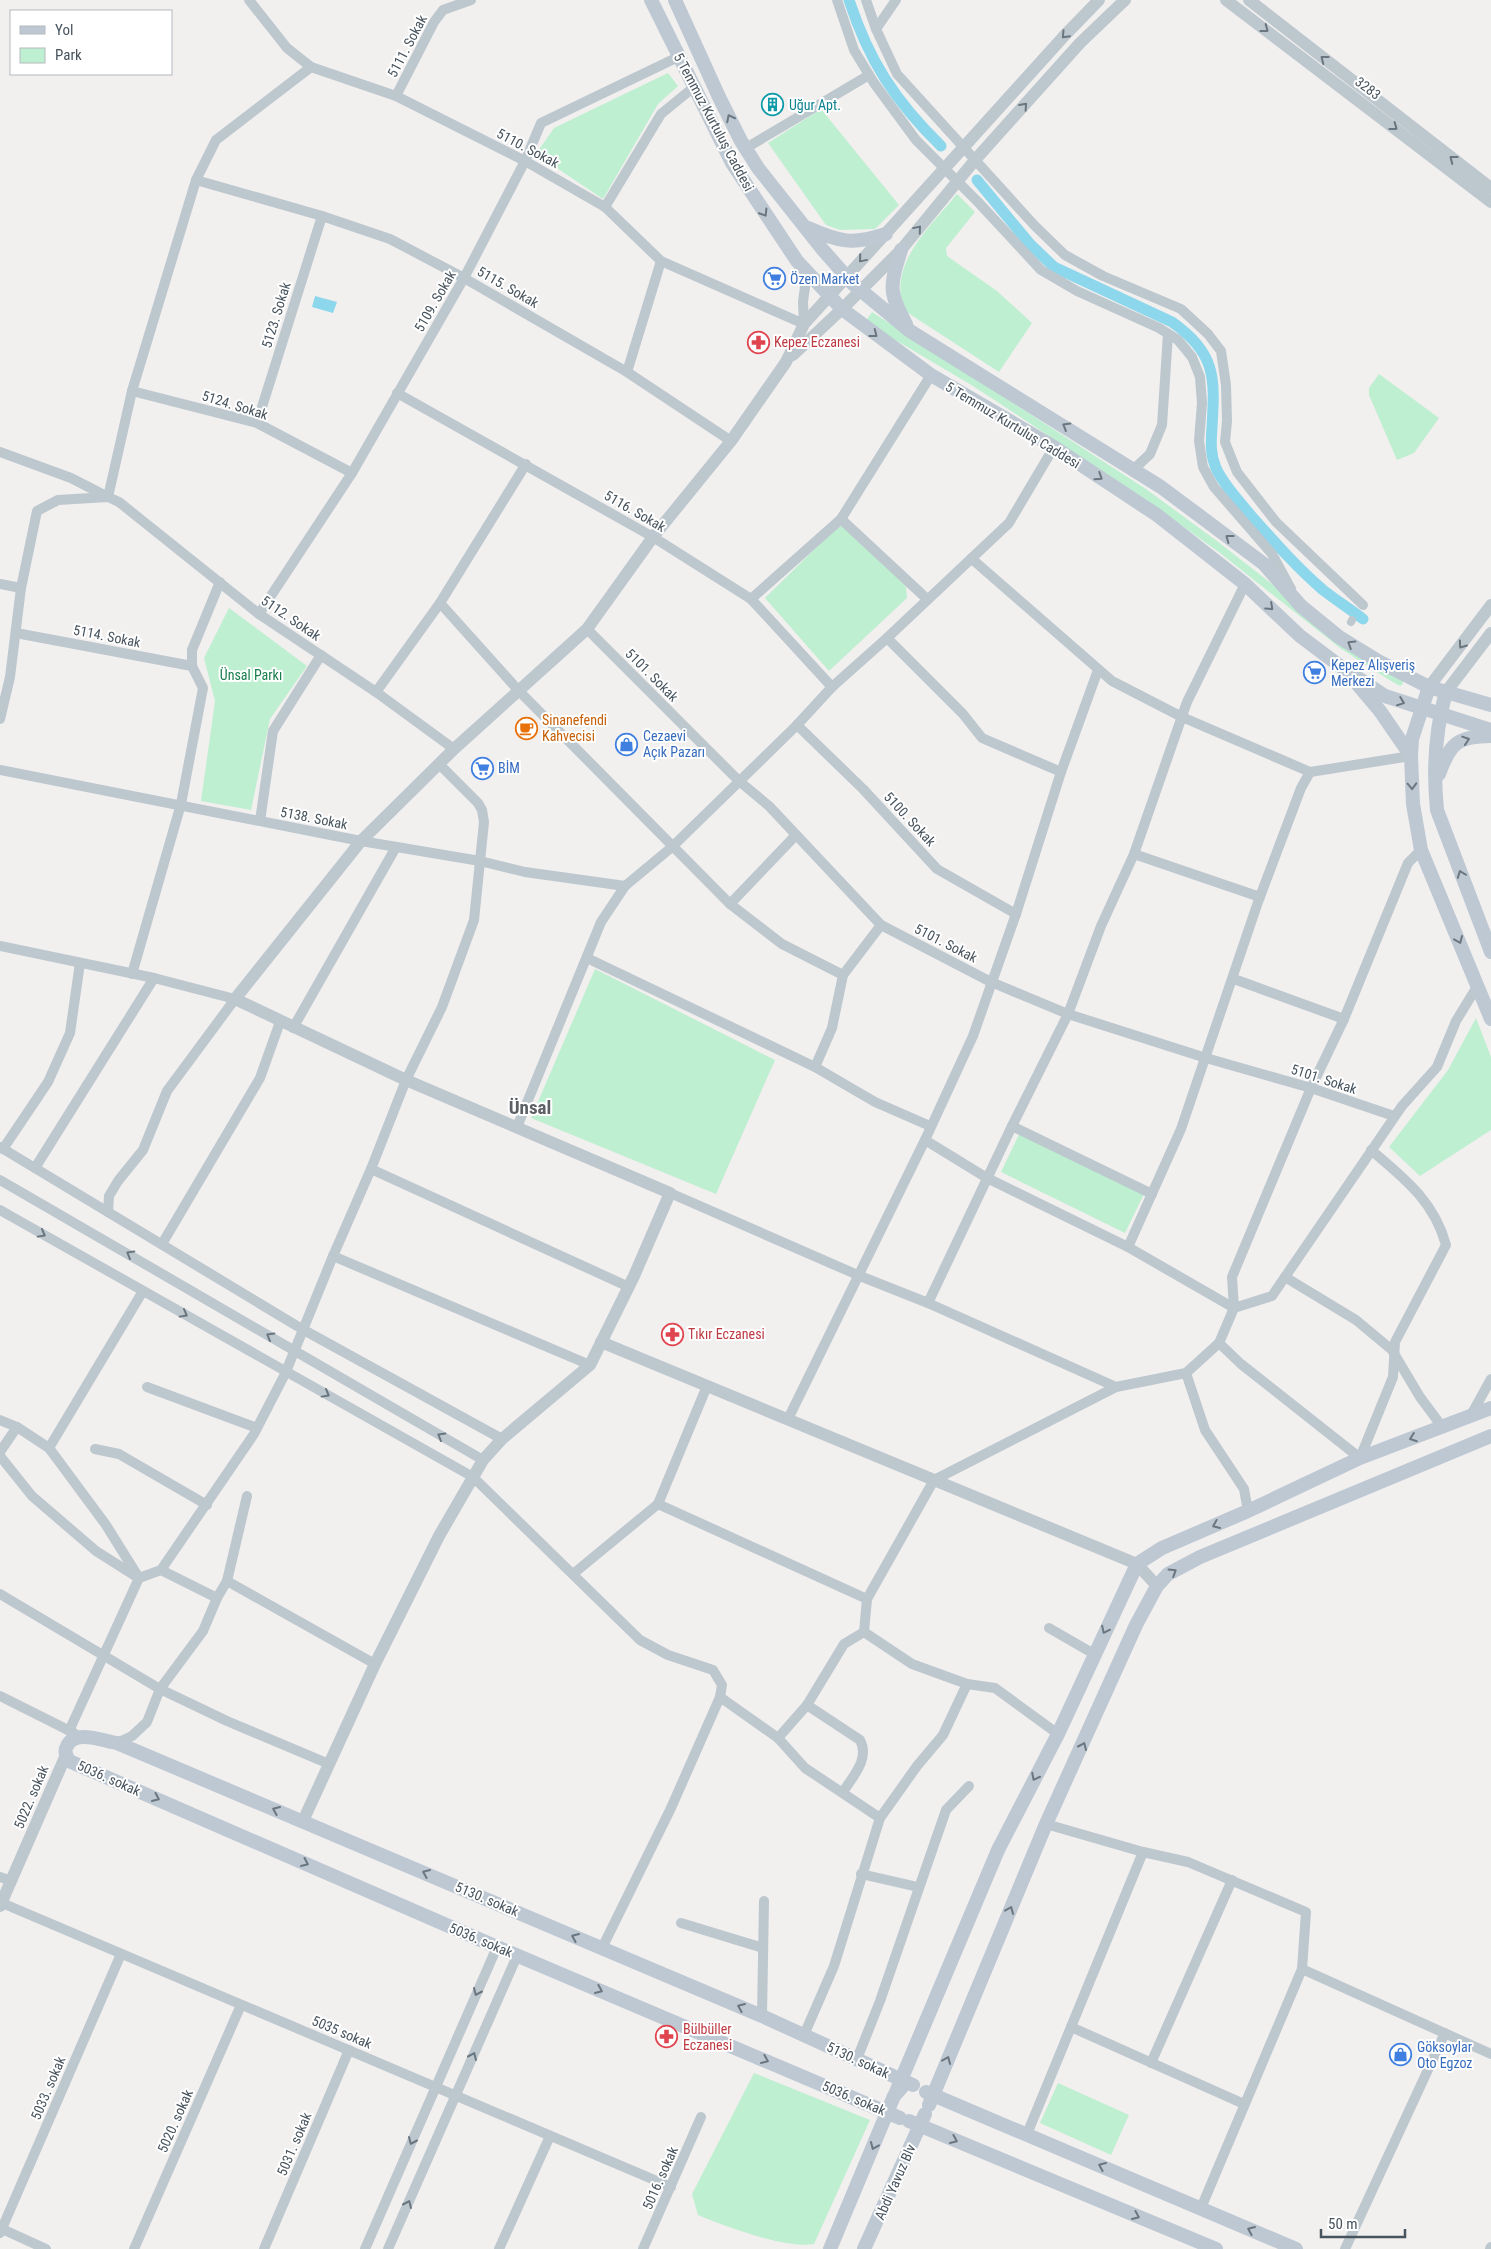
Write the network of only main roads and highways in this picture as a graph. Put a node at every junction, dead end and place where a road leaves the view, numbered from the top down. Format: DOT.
graph roads {
  1 [pos="651,0"];
  2 [pos="675,0"];
  3 [pos="804,226"];
  4 [pos="886,234"];
  5 [pos="901,250"];
  6 [pos="910,331"];
  7 [pos="1340,666"];
  8 [pos="1429,688"];
  9 [pos="1446,692"];
  10 [pos="1491,706"];
  11 [pos="1421,709"];
  12 [pos="1440,715"];
  13 [pos="1491,730"];
  14 [pos="1491,736"];
  15 [pos="1411,756"];
  16 [pos="1435,787"];
  17 [pos="1491,952"];
  18 [pos="1491,1019"];
  19 [pos="1491,1408"];
  20 [pos="1491,1436"];
  21 [pos="66,1755"];
  22 [pos="911,2103"];
  23 [pos="830,2249"];
  24 [pos="864,2249"];
  25 [pos="1216,2249"];
  26 [pos="1296,2249"];
  1 -- 7 [label="main road, 5 Temmuz Kurtuluş Caddesi, one-way"];
  3 -- 2 [label="main road, 5 Temmuz Kurtuluş Caddesi, one-way"];
  3 -- 4 [label="main road"];
  3 -- 6 [label="main road, 5 Temmuz Kurtuluş Caddesi"];
  5 -- 6 [label="main road"];
  8 -- 6 [label="main road, 5 Temmuz Kurtuluş Caddesi, one-way"];
  7 -- 11 [label="main road, 5 Temmuz Kurtuluş Caddesi, one-way"];
  7 -- 15 [label="main road"];
  8 -- 9 [label="main road, 5 Temmuz Kurtuluş Caddesi"];
  8 -- 11 [label="main road"];
  9 -- 10 [label="main road, 5 Temmuz Kurtuluş Caddesi"];
  9 -- 12 [label="main road"];
  11 -- 12 [label="main road, 5 Temmuz Kurtuluş Caddesi"];
  11 -- 15 [label="main road"];
  12 -- 13 [label="main road, 5 Temmuz Kurtuluş Caddesi"];
  12 -- 16 [label="main road"];
  16 -- 14 [label="main road, one-way"];
  15 -- 18 [label="main road, one-way"];
  17 -- 16 [label="main road, one-way"];
  19 -- 22 [label="main road, one-way"];
  22 -- 20 [label="main road, one-way"];
  21 -- 22 [label="main road, 5036. sokak, one-way"];
  22 -- 21 [label="main road, 5130. sokak, one-way"];
  22 -- 23 [label="main road, one-way"];
  22 -- 24 [label="main road, Abdi Yavuz Blv"];
  22 -- 25 [label="main road, 5036. sokak, one-way"];
  26 -- 22 [label="main road, 5130. sokak, one-way"];
}
